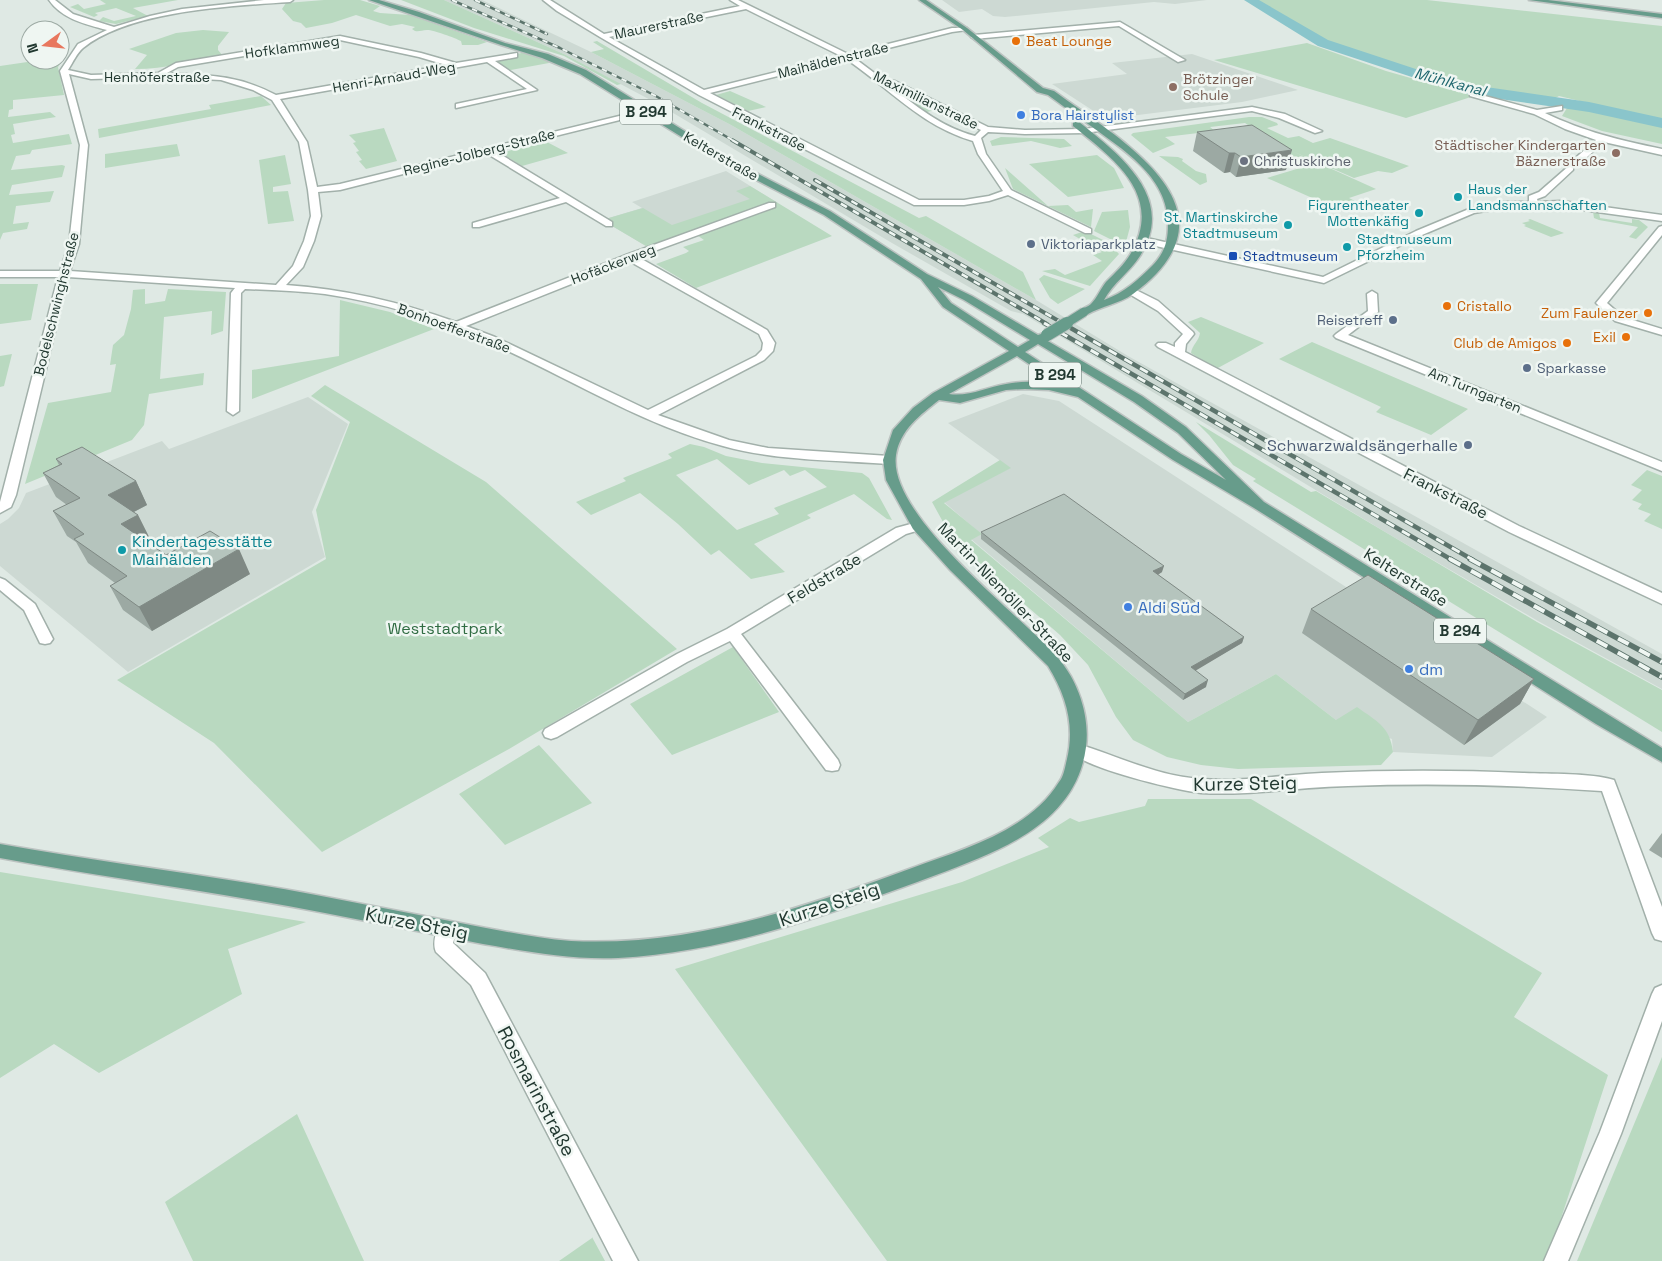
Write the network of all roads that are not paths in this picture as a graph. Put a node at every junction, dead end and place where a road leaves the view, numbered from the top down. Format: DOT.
graph roads {
  1 [pos="52,0"];
  2 [pos="290,0"];
  3 [pos="372,0"];
  4 [pos="546,0"];
  5 [pos="733,0"];
  6 [pos="922,0"];
  7 [pos="1532,0"];
  8 [pos="746,7"];
  9 [pos="1662,16"];
  10 [pos="1035,25"];
  11 [pos="114,29"];
  12 [pos="965,29"];
  13 [pos="1043,31"];
  14 [pos="602,36"];
  15 [pos="974,37"];
  16 [pos="514,55"];
  17 [pos="846,56"];
  18 [pos="489,60"];
  19 [pos="1181,60"];
  20 [pos="454,65"];
  21 [pos="64,71"];
  22 [pos="867,71"];
  23 [pos="161,75"];
  24 [pos="1040,90"];
  25 [pos="702,93"];
  26 [pos="1473,94"];
  27 [pos="275,98"];
  28 [pos="459,106"];
  29 [pos="1559,108"];
  30 [pos="645,111"];
  31 [pos="1536,112"];
  32 [pos="1099,128"];
  33 [pos="986,129"];
  34 [pos="1084,130"];
  35 [pos="1318,131"];
  36 [pos="977,139"];
  37 [pos="1602,139"];
  38 [pos="487,150"];
  39 [pos="1662,152"];
  40 [pos="313,190"];
  41 [pos="1008,192"];
  42 [pos="567,199"];
  43 [pos="1534,203"];
  44 [pos="772,205"];
  45 [pos="1662,218"];
  46 [pos="609,224"];
  47 [pos="476,225"];
  48 [pos="1662,229"];
  49 [pos="1088,231"];
  50 [pos="1142,240"];
  51 [pos="1171,247"];
  52 [pos="630,257"];
  53 [pos="0,274"];
  54 [pos="64,274"];
  55 [pos="923,276"];
  56 [pos="242,286"];
  57 [pos="278,288"];
  58 [pos="1130,290"];
  59 [pos="1372,294"];
  60 [pos="1096,305"];
  61 [pos="456,326"];
  62 [pos="1662,332"];
  63 [pos="1043,337"];
  64 [pos="1162,345"];
  65 [pos="1017,351"];
  66 [pos="1179,354"];
  67 [pos="937,396"];
  68 [pos="1092,401"];
  69 [pos="233,411"];
  70 [pos="648,415"];
  71 [pos="889,460"];
  72 [pos="1662,467"];
  73 [pos="1259,505"];
  74 [pos="0,509"];
  75 [pos="918,526"];
  76 [pos="0,583"];
  77 [pos="1662,599"];
  78 [pos="732,633"];
  79 [pos="45,639"];
  80 [pos="550,733"];
  81 [pos="1078,750"];
  82 [pos="1662,756"];
  83 [pos="832,765"];
  84 [pos="0,851"];
  85 [pos="447,929"];
  86 [pos="1662,933"];
  87 [pos="1662,994"];
  88 [pos="626,1261"];
  89 [pos="1556,1261"];
  1 -- 11 [label="street"];
  2 -- 11 [label="street"];
  3 -- 30 [label="main road, Kelterstraße / B 294"];
  4 -- 14 [label="street, Frankstraße"];
  5 -- 8 [label="street, Maximilianstraße"];
  6 -- 12 [label="main road"];
  7 -- 9 [label="main road"];
  8 -- 14 [label="street, Maurerstraße"];
  8 -- 17 [label="street, Maximilianstraße"];
  10 -- 13 [label="street"];
  11 -- 21 [label="street"];
  12 -- 15 [label="main road"];
  12 -- 17 [label="street, Maihäldenstraße"];
  13 -- 15 [label="street"];
  13 -- 19 [label="street"];
  14 -- 25 [label="street, Frankstraße"];
  15 -- 24 [label="main road"];
  16 -- 18 [label="street, Henri-Arnaud-Weg"];
  17 -- 22 [label="street, Maximilianstraße"];
  17 -- 25 [label="street, Maihäldenstraße"];
  18 -- 20 [label="street, Henri-Arnaud-Weg"];
  18 -- 28 [label="street"];
  20 -- 23 [label="street, Hofklammweg"];
  20 -- 27 [label="street, Henri-Arnaud-Weg"];
  21 -- 23 [label="street, Henhöferstraße"];
  21 -- 54 [label="street, Bodelschwinghstraße"];
  22 -- 33 [label="street, Maximilianstraße"];
  22 -- 36 [label="street, Maximilianstraße"];
  23 -- 27 [label="street, Henhöferstraße"];
  24 -- 32 [label="main road"];
  24 -- 34 [label="main road"];
  25 -- 41 [label="street, Frankstraße"];
  26 -- 31 [label="street"];
  27 -- 40 [label="street, Henhöferstraße"];
  29 -- 31 [label="street"];
  30 -- 38 [label="street, Regine-Jolberg-Straße"];
  30 -- 55 [label="main road, Kelterstraße / B 294"];
  31 -- 37 [label="street"];
  32 -- 34 [label="street, Maximilianstraße"];
  32 -- 35 [label="street, Maximilianstraße"];
  32 -- 51 [label="main road"];
  33 -- 34 [label="street, Maximilianstraße"];
  33 -- 36 [label="street, Maximilianstraße"];
  34 -- 50 [label="main road"];
  36 -- 41 [label="street"];
  37 -- 39 [label="street"];
  37 -- 43 [label="street"];
  38 -- 40 [label="street, Regine-Jolberg-Straße"];
  38 -- 42 [label="street"];
  40 -- 57 [label="street, Henhöferstraße"];
  41 -- 49 [label="street"];
  42 -- 46 [label="street"];
  42 -- 47 [label="street"];
  43 -- 45 [label="street"];
  43 -- 51 [label="street"];
  44 -- 52 [label="street, Hofäckerweg"];
  48 -- 62 [label="street"];
  50 -- 51 [label="street"];
  50 -- 60 [label="main road"];
  51 -- 58 [label="main road"];
  52 -- 61 [label="street, Hofäckerweg"];
  52 -- 70 [label="street"];
  53 -- 54 [label="street, Bonhoefferstraße"];
  54 -- 56 [label="street, Bonhoefferstraße"];
  54 -- 74 [label="street, Bodelschwinghstraße"];
  55 -- 63 [label="main road, Kelterstraße / B 294"];
  55 -- 65 [label="main road, Kelterstraße / B 294"];
  56 -- 57 [label="street, Bonhoefferstraße"];
  56 -- 69 [label="street"];
  57 -- 61 [label="street, Bonhoefferstraße"];
  58 -- 60 [label="main road"];
  58 -- 66 [label="street"];
  59 -- 72 [label="street, Am Turngarten"];
  60 -- 63 [label="main road, Martin-Niemöller-Straße, bridge"];
  61 -- 70 [label="street, Bonhoefferstraße"];
  63 -- 65 [label="main road, Martin-Niemöller-Straße"];
  63 -- 73 [label="main road, Kelterstraße / B 294"];
  64 -- 66 [label="street, Frankstraße"];
  65 -- 67 [label="main road, Martin-Niemöller-Straße"];
  65 -- 68 [label="main road, Kelterstraße / B 294"];
  66 -- 77 [label="street, Frankstraße"];
  67 -- 68 [label="main road"];
  67 -- 71 [label="main road, Martin-Niemöller-Straße"];
  68 -- 73 [label="main road, Kelterstraße / B 294"];
  70 -- 71 [label="street, Bonhoefferstraße"];
  71 -- 75 [label="main road, Martin-Niemöller-Straße"];
  73 -- 82 [label="main road, Kelterstraße / B 294"];
  75 -- 78 [label="street, Feldstraße"];
  75 -- 81 [label="main road, Martin-Niemöller-Straße"];
  76 -- 79 [label="street"];
  78 -- 80 [label="street, Feldstraße"];
  78 -- 83 [label="street"];
  81 -- 85 [label="main road, Kurze Steig"];
  81 -- 86 [label="street, Kurze Steig"];
  84 -- 85 [label="main road, Kurze Steig"];
  85 -- 88 [label="street, Rosmarinstraße"];
  87 -- 89 [label="street"];
}
